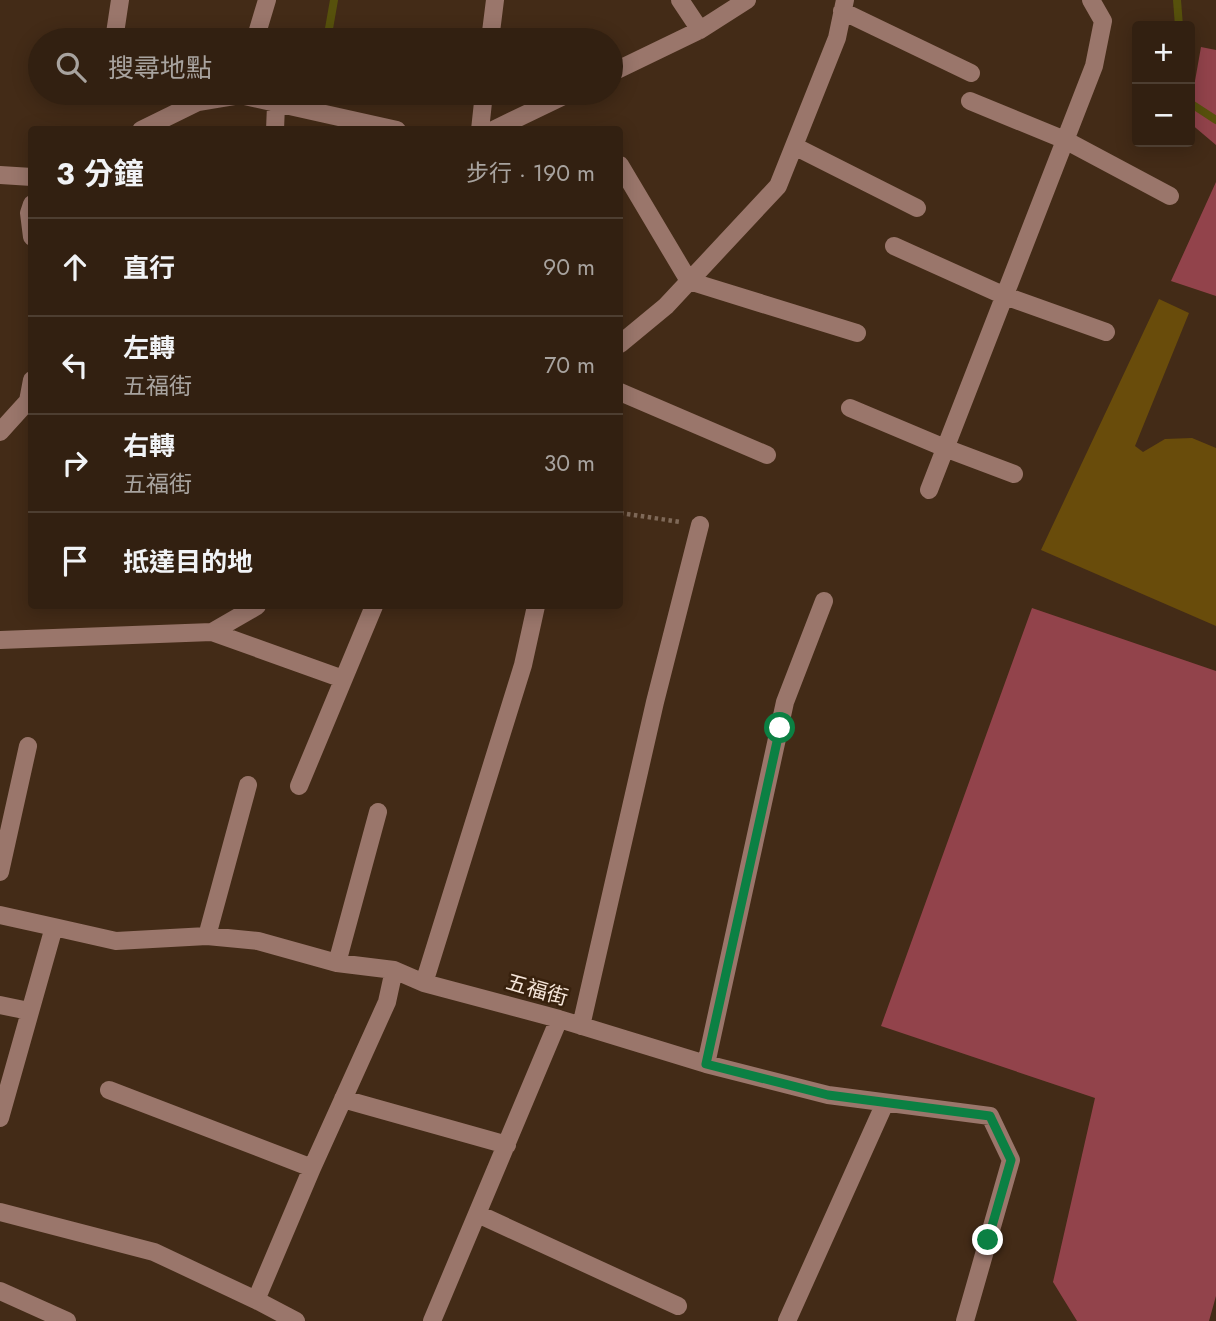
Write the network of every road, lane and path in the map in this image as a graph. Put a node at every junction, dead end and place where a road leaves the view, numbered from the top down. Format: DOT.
graph roads {
  1 [pos="120,0"];
  2 [pos="267,0"];
  3 [pos="495,0"];
  4 [pos="680,0"];
  5 [pos="747,0"];
  6 [pos="1091,0"];
  7 [pos="843,6"];
  8 [pos="116,28"];
  9 [pos="259,28"];
  10 [pos="492,28"];
  11 [pos="700,30"];
  12 [pos="623,67"];
  13 [pos="971,73"];
  14 [pos="970,102"];
  15 [pos="192,105"];
  16 [pos="276,105"];
  17 [pos="483,105"];
  18 [pos="545,105"];
  19 [pos="149,126"];
  20 [pos="275,126"];
  21 [pos="378,126"];
  22 [pos="480,126"];
  23 [pos="501,126"];
  24 [pos="1065,140"];
  25 [pos="794,146"];
  26 [pos="623,170"];
  27 [pos="0,175"];
  28 [pos="28,177"];
  29 [pos="1170,196"];
  30 [pos="917,208"];
  31 [pos="894,246"];
  32 [pos="689,281"];
  33 [pos="1005,296"];
  34 [pos="1106,332"];
  35 [pos="857,333"];
  36 [pos="623,342"];
  37 [pos="623,393"];
  38 [pos="28,401"];
  39 [pos="850,408"];
  40 [pos="0,432"];
  41 [pos="945,448"];
  42 [pos="766,455"];
  43 [pos="1014,474"];
  44 [pos="929,490"];
  45 [pos="623,513"];
  46 [pos="700,525"];
  47 [pos="824,601"];
  48 [pos="252,609"];
  49 [pos="373,609"];
  50 [pos="535,609"];
  51 [pos="212,632"];
  52 [pos="0,640"];
  53 [pos="344,679"];
  54 [pos="28,746"];
  55 [pos="248,785"];
  56 [pos="299,786"];
  57 [pos="378,812"];
  58 [pos="0,872"];
  59 [pos="0,915"];
  60 [pos="54,927"];
  61 [pos="207,936"];
  62 [pos="337,963"];
  63 [pos="394,970"];
  64 [pos="424,983"];
  65 [pos="0,1005"];
  66 [pos="29,1010"];
  67 [pos="559,1019"];
  68 [pos="581,1026"];
  69 [pos="706,1064"];
  70 [pos="109,1090"];
  71 [pos="343,1099"];
  72 [pos="885,1103"];
  73 [pos="0,1118"];
  74 [pos="507,1145"];
  75 [pos="312,1168"];
  76 [pos="0,1212"];
  77 [pos="478,1213"];
  78 [pos="0,1291"];
  79 [pos="256,1300"];
  80 [pos="678,1306"];
  81 [pos="437,1319"];
  82 [pos="67,1321"];
  83 [pos="296,1321"];
  84 [pos="787,1321"];
  85 [pos="965,1321"];
  1 -- 8 [label="street"];
  2 -- 9 [label="street"];
  3 -- 10 [label="street"];
  4 -- 11 [label="street"];
  5 -- 11 [label="street"];
  6 -- 24 [label="street"];
  7 -- 13 [label="street"];
  7 -- 25 [label="street"];
  11 -- 12 [label="street"];
  14 -- 24 [label="street"];
  15 -- 19 [label="street"];
  16 -- 20 [label="street"];
  16 -- 21 [label="street"];
  17 -- 22 [label="street"];
  18 -- 23 [label="street"];
  24 -- 29 [label="street"];
  24 -- 33 [label="street"];
  25 -- 30 [label="street"];
  25 -- 32 [label="street"];
  26 -- 32 [label="street"];
  27 -- 28 [label="street"];
  31 -- 33 [label="street"];
  32 -- 35 [label="street"];
  32 -- 36 [label="street"];
  33 -- 34 [label="street"];
  33 -- 41 [label="street"];
  37 -- 42 [label="street"];
  38 -- 40 [label="street"];
  39 -- 41 [label="street"];
  41 -- 43 [label="street"];
  41 -- 44 [label="street"];
  45 -- 46 [label="path"];
  46 -- 68 [label="street"];
  47 -- 69 [label="street"];
  48 -- 51 [label="street"];
  49 -- 53 [label="street"];
  50 -- 64 [label="street"];
  51 -- 52 [label="street"];
  51 -- 53 [label="street"];
  53 -- 56 [label="street"];
  54 -- 58 [label="street"];
  55 -- 61 [label="street"];
  57 -- 62 [label="street"];
  59 -- 60 [label="street, 五福街"];
  60 -- 61 [label="street, 五福街"];
  60 -- 66 [label="street"];
  61 -- 62 [label="street, 五福街"];
  62 -- 63 [label="street, 五福街"];
  63 -- 64 [label="street, 五福街"];
  63 -- 71 [label="street"];
  64 -- 67 [label="street, 五福街"];
  65 -- 66 [label="street"];
  66 -- 73 [label="street"];
  67 -- 68 [label="street, 五福街"];
  67 -- 74 [label="street"];
  68 -- 69 [label="street, 五福街"];
  69 -- 72 [label="street, 五福街"];
  70 -- 75 [label="street"];
  71 -- 74 [label="street"];
  71 -- 75 [label="street"];
  72 -- 84 [label="street"];
  72 -- 85 [label="street, 五福街"];
  74 -- 77 [label="street"];
  75 -- 79 [label="street"];
  76 -- 79 [label="street"];
  77 -- 80 [label="street"];
  77 -- 81 [label="street"];
  78 -- 82 [label="street"];
  79 -- 83 [label="street"];
}
